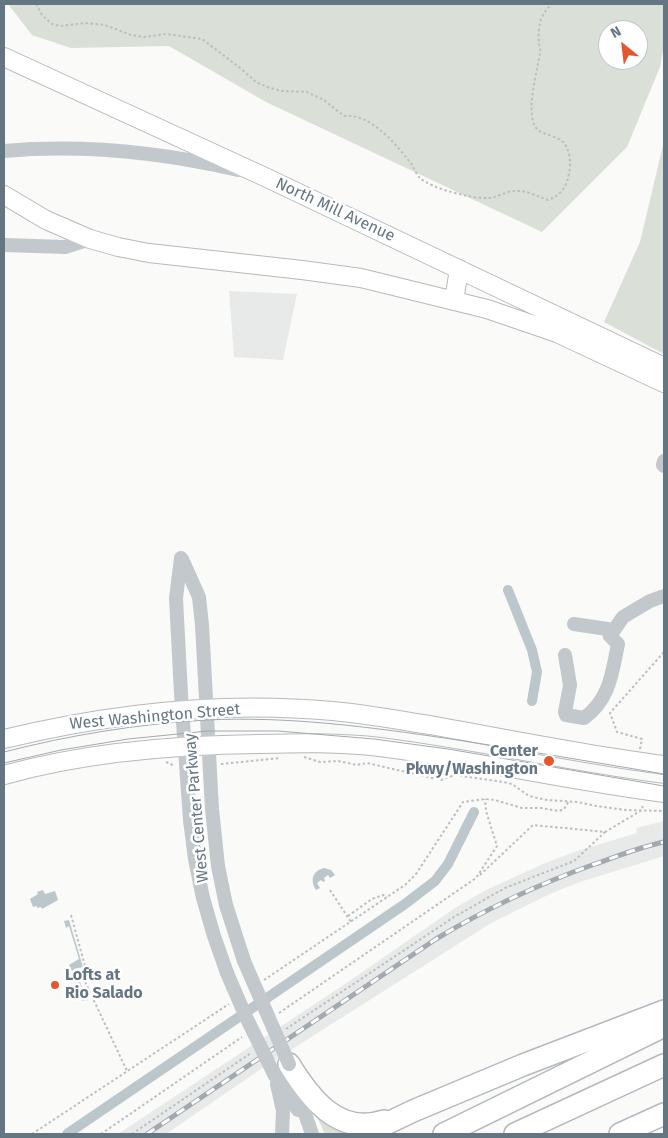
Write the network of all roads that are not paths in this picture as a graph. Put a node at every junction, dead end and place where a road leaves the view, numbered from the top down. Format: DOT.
graph roads {
  1 [pos="4,57"];
  2 [pos="4,151"];
  3 [pos="265,177"];
  4 [pos="4,195"];
  5 [pos="90,239"];
  6 [pos="4,245"];
  7 [pos="459,269"];
  8 [pos="454,301"];
  9 [pos="664,367"];
  10 [pos="664,383"];
  11 [pos="664,461"];
  12 [pos="664,466"];
  13 [pos="664,596"];
  14 [pos="574,624"];
  15 [pos="614,630"];
  16 [pos="565,655"];
  17 [pos="206,709"];
  18 [pos="182,711"];
  19 [pos="4,739"];
  20 [pos="208,745"];
  21 [pos="185,746"];
  22 [pos="664,765"];
  23 [pos="4,775"];
  24 [pos="664,793"];
  25 [pos="664,1011"];
  26 [pos="664,1026"];
  27 [pos="664,1065"];
  28 [pos="281,1069"];
  29 [pos="413,1111"];
  30 [pos="664,1114"];
  31 [pos="310,1130"];
  32 [pos="282,1134"];
  33 [pos="365,1134"];
  34 [pos="444,1134"];
  35 [pos="515,1134"];
  36 [pos="620,1134"];
  1 -- 3 [label="main road, North Mill Avenue"];
  2 -- 3 [label="street"];
  3 -- 7 [label="main road, North Mill Avenue"];
  4 -- 5 [label="main road"];
  5 -- 6 [label="street"];
  5 -- 8 [label="main road"];
  7 -- 8 [label="main road"];
  7 -- 9 [label="main road, North Mill Avenue"];
  8 -- 10 [label="main road"];
  11 -- 12 [label="street"];
  13 -- 15 [label="street"];
  14 -- 15 [label="street"];
  15 -- 16 [label="street"];
  17 -- 18 [label="main road, West Washington Street"];
  17 -- 18 [label="street, West Center Parkway"];
  17 -- 20 [label="street, West Center Parkway"];
  17 -- 22 [label="main road, West Washington Street"];
  18 -- 19 [label="main road, West Washington Street"];
  18 -- 21 [label="street, West Center Parkway"];
  20 -- 21 [label="main road, West Washington Street"];
  20 -- 24 [label="main road, West Washington Street"];
  20 -- 28 [label="street, West Center Parkway, bridge"];
  21 -- 23 [label="main road, West Washington Street"];
  21 -- 28 [label="street, West Center Parkway, bridge"];
  25 -- 29 [label="highway"];
  26 -- 34 [label="highway"];
  27 -- 35 [label="highway"];
  28 -- 29 [label="highway"];
  28 -- 31 [label="street, West Center Parkway"];
  28 -- 32 [label="street"];
  29 -- 33 [label="highway"];
  30 -- 36 [label="highway"];
}
